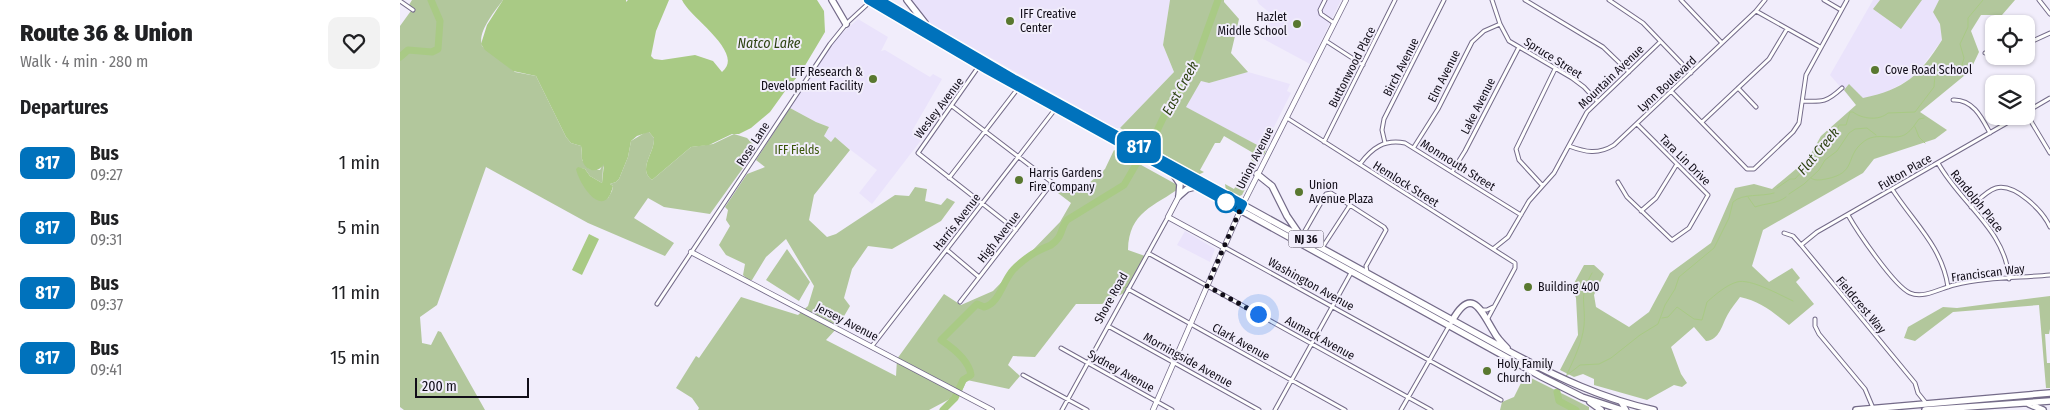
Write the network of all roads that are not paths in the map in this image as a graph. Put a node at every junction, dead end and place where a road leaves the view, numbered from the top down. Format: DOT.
graph roads {
  1 [pos="832,0"];
  2 [pos="870,0"];
  3 [pos="880,0"];
  4 [pos="907,0"];
  5 [pos="1325,0"];
  6 [pos="1346,0"];
  7 [pos="1395,0"];
  8 [pos="1444,0"];
  9 [pos="1492,0"];
  10 [pos="1525,0"];
  11 [pos="1609,0"];
  12 [pos="1681,0"];
  13 [pos="1765,0"];
  14 [pos="1824,0"];
  15 [pos="1847,0"];
  16 [pos="2039,0"];
  17 [pos="400,1"];
  18 [pos="413,10"];
  19 [pos="1841,10"];
  20 [pos="1756,11"];
  21 [pos="2050,14"];
  22 [pos="1335,23"];
  23 [pos="846,24"];
  24 [pos="1500,24"];
  25 [pos="932,29"];
  26 [pos="1787,29"];
  27 [pos="2050,33"];
  28 [pos="2035,40"];
  29 [pos="1326,41"];
  30 [pos="1660,42"];
  31 [pos="1722,43"];
  32 [pos="1519,47"];
  33 [pos="1820,47"];
  34 [pos="1363,65"];
  35 [pos="980,66"];
  36 [pos="1555,69"];
  37 [pos="1629,72"];
  38 [pos="1691,73"];
  39 [pos="1019,87"];
  40 [pos="1738,88"];
  41 [pos="1842,88"];
  42 [pos="1672,91"];
  43 [pos="2050,98"];
  44 [pos="1953,100"];
  45 [pos="1597,101"];
  46 [pos="1803,101"];
  47 [pos="952,106"];
  48 [pos="1756,107"];
  49 [pos="2035,107"];
  50 [pos="1056,108"];
  51 [pos="1287,118"];
  52 [pos="1702,122"];
  53 [pos="1637,124"];
  54 [pos="2003,125"];
  55 [pos="2033,125"];
  56 [pos="985,131"];
  57 [pos="1990,132"];
  58 [pos="1324,142"];
  59 [pos="1385,143"];
  60 [pos="1569,146"];
  61 [pos="1414,147"];
  62 [pos="2050,153"];
  63 [pos="1019,157"];
  64 [pos="1938,163"];
  65 [pos="1360,164"];
  66 [pos="1677,164"];
  67 [pos="1170,171"];
  68 [pos="1452,172"];
  69 [pos="1258,174"];
  70 [pos="949,178"];
  71 [pos="1618,182"];
  72 [pos="1052,183"];
  73 [pos="1542,185"];
  74 [pos="1198,186"];
  75 [pos="1892,189"];
  76 [pos="1062,190"];
  77 [pos="1180,196"];
  78 [pos="982,204"];
  79 [pos="1243,204"];
  80 [pos="1350,205"];
  81 [pos="1971,206"];
  82 [pos="1240,210"];
  83 [pos="1641,211"];
  84 [pos="1521,215"];
  85 [pos="1848,215"];
  86 [pos="1168,217"];
  87 [pos="2050,227"];
  88 [pos="1016,230"];
  89 [pos="1784,233"];
  90 [pos="1301,237"];
  91 [pos="1801,245"];
  92 [pos="1223,247"];
  93 [pos="1322,248"];
  94 [pos="1493,249"];
  95 [pos="946,250"];
  96 [pos="692,252"];
  97 [pos="1148,253"];
  98 [pos="1352,271"];
  99 [pos="1369,274"];
  100 [pos="2050,275"];
  101 [pos="979,277"];
  102 [pos="2009,279"];
  103 [pos="1207,286"];
  104 [pos="1948,287"];
  105 [pos="1128,289"];
  106 [pos="960,302"];
  107 [pos="1496,302"];
  108 [pos="657,304"];
  109 [pos="1332,307"];
  110 [pos="1482,310"];
  111 [pos="1815,319"];
  112 [pos="1487,320"];
  113 [pos="1451,322"];
  114 [pos="1191,324"];
  115 [pos="1108,326"];
  116 [pos="1312,344"];
  117 [pos="872,346"];
  118 [pos="1062,348"];
  119 [pos="1512,353"];
  120 [pos="1429,361"];
  121 [pos="1088,362"];
  122 [pos="1174,363"];
  123 [pos="1023,375"];
  124 [pos="1292,380"];
  125 [pos="1918,393"];
  126 [pos="2050,393"];
  127 [pos="1408,397"];
  128 [pos="1582,397"];
  129 [pos="1869,398"];
  130 [pos="1067,399"];
  131 [pos="1501,400"];
  132 [pos="2050,401"];
  133 [pos="1157,402"];
  134 [pos="1621,402"];
  135 [pos="2024,403"];
  136 [pos="1911,406"];
  137 [pos="1926,407"];
  138 [pos="1865,409"];
  139 [pos="1873,409"];
  140 [pos="992,410"];
  141 [pos="1062,410"];
  142 [pos="1087,410"];
  143 [pos="1153,410"];
  144 [pos="1172,410"];
  145 [pos="1260,410"];
  146 [pos="1275,410"];
  147 [pos="1345,410"];
  148 [pos="1402,410"];
  149 [pos="1431,410"];
  150 [pos="1601,410"];
  151 [pos="1622,410"];
  152 [pos="1626,410"];
  153 [pos="1654,410"];
  154 [pos="1856,410"];
  155 [pos="2043,410"];
  1 -- 23 [label="highway"];
  2 -- 23 [label="street, Rose Lane"];
  2 -- 35 [label="highway, NJ 36"];
  3 -- 25 [label="highway, NJ 36"];
  4 -- 25 [label="highway"];
  5 -- 22 [label="street"];
  6 -- 22 [label="street, Union Avenue"];
  7 -- 34 [label="street, Buttonwood Place"];
  8 -- 59 [label="street, Birch Avenue"];
  9 -- 24 [label="street, Spruce Street"];
  10 -- 37 [label="street"];
  11 -- 30 [label="street"];
  12 -- 31 [label="street"];
  13 -- 20 [label="street, Lynn Boulevard"];
  14 -- 19 [label="street"];
  15 -- 19 [label="street"];
  16 -- 21 [label="street"];
  17 -- 18 [label="street"];
  19 -- 33 [label="street"];
  20 -- 26 [label="street"];
  20 -- 31 [label="street, Lynn Boulevard"];
  22 -- 29 [label="street, Union Avenue"];
  23 -- 96 [label="street, Rose Lane"];
  24 -- 32 [label="street, Spruce Street"];
  24 -- 61 [label="street, Elm Avenue"];
  25 -- 79 [label="highway, NJ 36"];
  26 -- 33 [label="street"];
  26 -- 40 [label="street"];
  27 -- 28 [label="street"];
  29 -- 34 [label="street"];
  29 -- 51 [label="street, Union Avenue"];
  30 -- 37 [label="street, Mountain Avenue"];
  30 -- 38 [label="street"];
  31 -- 38 [label="street, Lynn Boulevard"];
  32 -- 36 [label="street, Spruce Street"];
  32 -- 68 [label="street, Lake Avenue"];
  33 -- 46 [label="street"];
  34 -- 58 [label="street, Buttonwood Place"];
  35 -- 39 [label="highway, NJ 36"];
  35 -- 47 [label="street, Wesley Avenue"];
  36 -- 45 [label="street, Spruce Street"];
  36 -- 73 [label="street"];
  37 -- 45 [label="street, Mountain Avenue"];
  38 -- 42 [label="street, Lynn Boulevard"];
  39 -- 50 [label="highway, NJ 36"];
  39 -- 56 [label="street"];
  40 -- 48 [label="street"];
  40 -- 52 [label="street"];
  41 -- 46 [label="street"];
  42 -- 52 [label="street"];
  42 -- 53 [label="street, Lynn Boulevard"];
  43 -- 49 [label="street"];
  44 -- 57 [label="street"];
  45 -- 60 [label="street, Mountain Avenue"];
  46 -- 52 [label="street"];
  47 -- 56 [label="street"];
  47 -- 70 [label="street, Wesley Avenue"];
  50 -- 63 [label="street, Harris Avenue"];
  50 -- 67 [label="highway, NJ 36"];
  51 -- 58 [label="street, Hemlock Street"];
  51 -- 69 [label="street, Union Avenue"];
  53 -- 60 [label="street, Lynn Boulevard"];
  53 -- 66 [label="street, Tara Lin Drive"];
  54 -- 57 [label="street, Fulton Place"];
  55 -- 62 [label="street"];
  56 -- 63 [label="street"];
  56 -- 70 [label="street"];
  57 -- 64 [label="street, Fulton Place"];
  58 -- 65 [label="street, Hemlock Street"];
  59 -- 61 [label="street, Monmouth Street"];
  59 -- 65 [label="street"];
  60 -- 73 [label="street, Mountain Avenue"];
  61 -- 68 [label="street, Monmouth Street"];
  63 -- 72 [label="street"];
  63 -- 78 [label="street, Harris Avenue"];
  64 -- 75 [label="street, Fulton Place"];
  64 -- 81 [label="street, Randolph Place"];
  65 -- 94 [label="street, Hemlock Street"];
  66 -- 83 [label="street"];
  66 -- 83 [label="street, Tara Lin Drive"];
  67 -- 74 [label="highway, NJ 36"];
  67 -- 77 [label="highway"];
  68 -- 84 [label="street, Monmouth Street"];
  69 -- 79 [label="street, Union Avenue"];
  69 -- 90 [label="highway"];
  70 -- 78 [label="street"];
  71 -- 83 [label="street, Tara Lin Drive"];
  72 -- 76 [label="street"];
  72 -- 88 [label="street, High Avenue"];
  73 -- 84 [label="street, Mountain Avenue"];
  74 -- 77 [label="highway"];
  74 -- 82 [label="highway, NJ 36"];
  75 -- 85 [label="street, Fulton Place"];
  75 -- 104 [label="street"];
  77 -- 86 [label="street, Shore Road"];
  78 -- 88 [label="street"];
  78 -- 95 [label="street, Harris Avenue"];
  79 -- 82 [label="street, Union Avenue"];
  79 -- 90 [label="highway, NJ 36"];
  80 -- 90 [label="street"];
  80 -- 93 [label="street"];
  80 -- 99 [label="street"];
  81 -- 87 [label="street"];
  81 -- 102 [label="street, Randolph Place"];
  82 -- 92 [label="street, Union Avenue"];
  82 -- 98 [label="highway, NJ 36"];
  84 -- 94 [label="street, Mountain Avenue"];
  85 -- 91 [label="street, Fulton Place"];
  85 -- 104 [label="street, Franciscan Way"];
  86 -- 92 [label="street, Washington Avenue"];
  86 -- 97 [label="street, Shore Road"];
  88 -- 101 [label="street, High Avenue"];
  89 -- 91 [label="street, Fieldcrest Way"];
  90 -- 93 [label="highway, NJ 36"];
  91 -- 125 [label="street, Fieldcrest Way"];
  92 -- 103 [label="street, Union Avenue"];
  92 -- 109 [label="street, Washington Avenue"];
  93 -- 99 [label="highway, NJ 36"];
  94 -- 107 [label="street, Hemlock Street"];
  95 -- 101 [label="street"];
  95 -- 117 [label="street, Harris Avenue"];
  96 -- 108 [label="street, Rose Lane"];
  96 -- 117 [label="street, Jersey Avenue"];
  97 -- 103 [label="street, Aumack Avenue"];
  97 -- 105 [label="street, Shore Road"];
  98 -- 109 [label="street"];
  98 -- 113 [label="highway, NJ 36"];
  99 -- 113 [label="highway, NJ 36"];
  100 -- 102 [label="street, Franciscan Way"];
  101 -- 106 [label="street, High Avenue"];
  102 -- 104 [label="street, Franciscan Way"];
  103 -- 114 [label="street, Union Avenue"];
  103 -- 116 [label="street, Aumack Avenue"];
  105 -- 114 [label="street, Clark Avenue"];
  105 -- 115 [label="street, Shore Road"];
  107 -- 110 [label="street"];
  107 -- 112 [label="street"];
  109 -- 116 [label="street"];
  109 -- 120 [label="street, Washington Avenue"];
  110 -- 112 [label="highway"];
  110 -- 113 [label="highway"];
  111 -- 129 [label="street"];
  112 -- 119 [label="highway"];
  113 -- 119 [label="highway, NJ 36"];
  113 -- 120 [label="street"];
  113 -- 128 [label="highway, NJ 36"];
  114 -- 122 [label="street, Union Avenue"];
  114 -- 124 [label="street, Clark Avenue"];
  115 -- 121 [label="street, Shore Road"];
  115 -- 122 [label="street, Morningside Avenue"];
  116 -- 124 [label="street"];
  116 -- 127 [label="street, Aumack Avenue"];
  117 -- 140 [label="street, Jersey Avenue"];
  118 -- 121 [label="street, Sydney Avenue"];
  119 -- 134 [label="highway, NJ 36"];
  120 -- 127 [label="street"];
  120 -- 131 [label="street, Washington Avenue"];
  121 -- 130 [label="street, Shore Road"];
  121 -- 133 [label="street, Sydney Avenue"];
  122 -- 133 [label="street, Union Avenue"];
  122 -- 145 [label="street, Morningside Avenue"];
  123 -- 130 [label="street"];
  124 -- 146 [label="street"];
  124 -- 147 [label="street, Clark Avenue"];
  125 -- 136 [label="street"];
  125 -- 137 [label="street, Fieldcrest Way"];
  126 -- 137 [label="highway"];
  127 -- 148 [label="street"];
  127 -- 149 [label="street, Aumack Avenue"];
  128 -- 150 [label="highway"];
  128 -- 151 [label="highway, NJ 36"];
  129 -- 138 [label="street"];
  129 -- 139 [label="street"];
  130 -- 141 [label="street, Shore Road"];
  130 -- 142 [label="street"];
  132 -- 135 [label="highway"];
  133 -- 143 [label="street, Union Avenue"];
  133 -- 144 [label="street, Sydney Avenue"];
  134 -- 152 [label="main road"];
  134 -- 153 [label="highway, NJ 36"];
  135 -- 137 [label="highway"];
  135 -- 155 [label="highway"];
  136 -- 137 [label="highway"];
  136 -- 139 [label="highway"];
  138 -- 139 [label="highway"];
  138 -- 154 [label="highway"];
}
